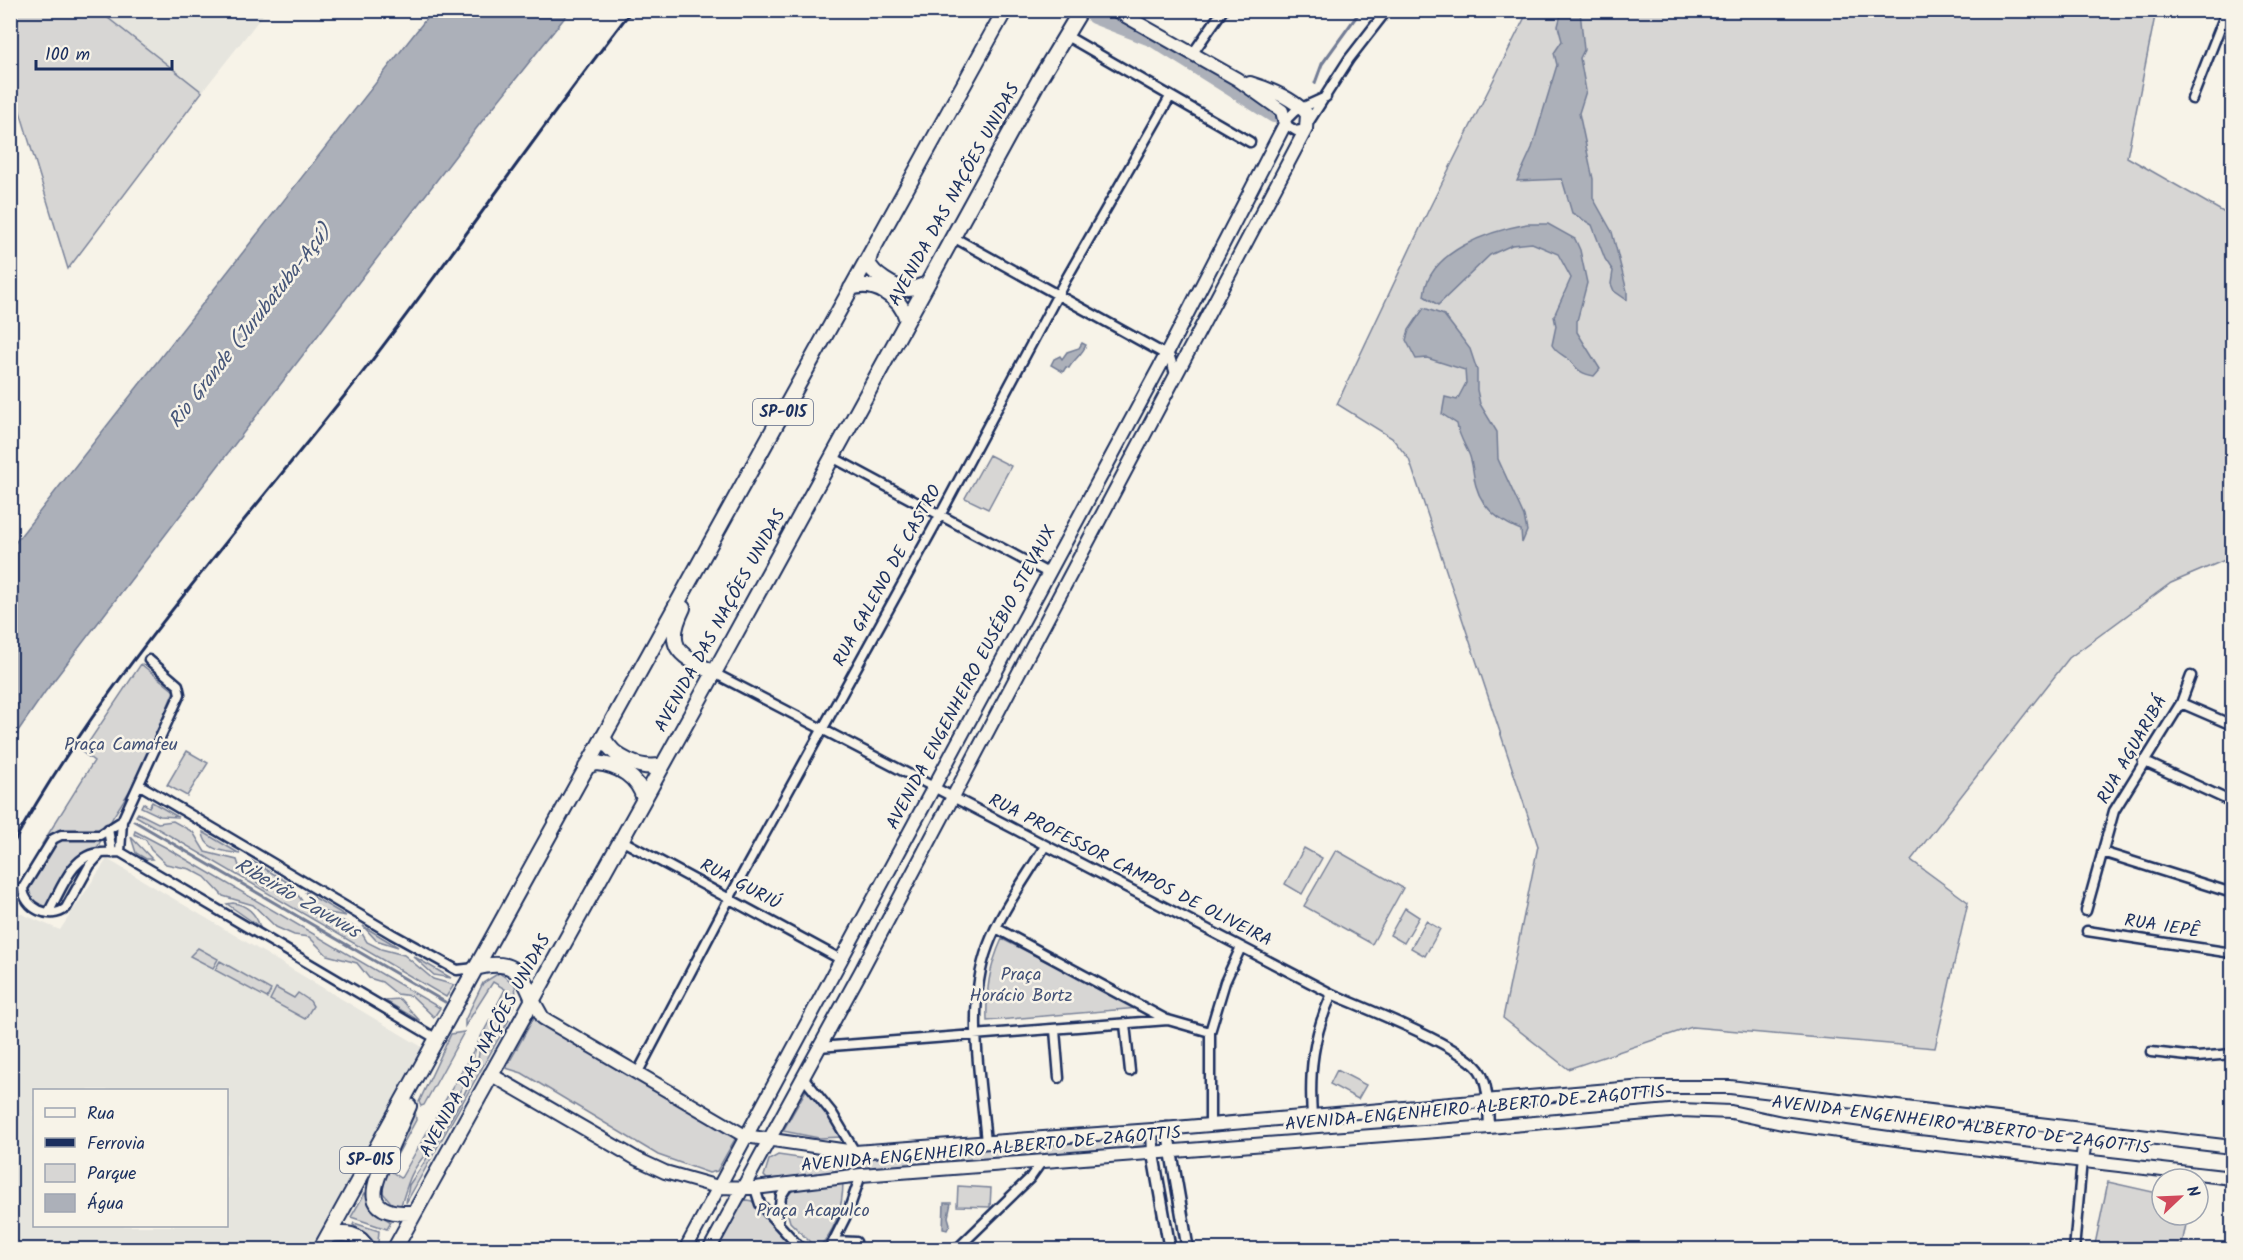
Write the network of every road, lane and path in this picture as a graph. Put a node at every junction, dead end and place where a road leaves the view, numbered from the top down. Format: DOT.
graph roads {
  1 [pos="1005,10"];
  2 [pos="1081,10"];
  3 [pos="1115,10"];
  4 [pos="1223,10"];
  5 [pos="1387,10"];
  6 [pos="2227,10"];
  7 [pos="1068,31"];
  8 [pos="1193,54"];
  9 [pos="1237,79"];
  10 [pos="1170,97"];
  11 [pos="1327,97"];
  12 [pos="2192,99"];
  13 [pos="1301,108"];
  14 [pos="1285,123"];
  15 [pos="1307,126"];
  16 [pos="1250,142"];
  17 [pos="952,237"];
  18 [pos="870,253"];
  19 [pos="927,284"];
  20 [pos="851,288"];
  21 [pos="1057,296"];
  22 [pos="907,320"];
  23 [pos="1166,355"];
  24 [pos="1174,381"];
  25 [pos="832,457"];
  26 [pos="940,515"];
  27 [pos="703,555"];
  28 [pos="1048,573"];
  29 [pos="149,660"];
  30 [pos="714,673"];
  31 [pos="2191,676"];
  32 [pos="2181,703"];
  33 [pos="977,707"];
  34 [pos="2232,725"];
  35 [pos="821,731"];
  36 [pos="603,737"];
  37 [pos="984,739"];
  38 [pos="2143,761"];
  39 [pos="663,765"];
  40 [pos="586,768"];
  41 [pos="140,785"];
  42 [pos="933,788"];
  43 [pos="953,798"];
  44 [pos="644,799"];
  45 [pos="2232,802"];
  46 [pos="122,821"];
  47 [pos="108,829"];
  48 [pos="621,840"];
  49 [pos="1045,846"];
  50 [pos="2102,852"];
  51 [pos="116,853"];
  52 [pos="2232,893"];
  53 [pos="730,897"];
  54 [pos="2086,911"];
  55 [pos="996,928"];
  56 [pos="2086,931"];
  57 [pos="1241,947"];
  58 [pos="2232,950"];
  59 [pos="842,960"];
  60 [pos="475,968"];
  61 [pos="853,985"];
  62 [pos="1332,994"];
  63 [pos="533,1000"];
  64 [pos="1168,1020"];
  65 [pos="1125,1024"];
  66 [pos="1055,1030"];
  67 [pos="1210,1032"];
  68 [pos="977,1034"];
  69 [pos="437,1039"];
  70 [pos="819,1047"];
  71 [pos="2151,1052"];
  72 [pos="2232,1054"];
  73 [pos="419,1071"];
  74 [pos="1130,1071"];
  75 [pos="638,1072"];
  76 [pos="490,1074"];
  77 [pos="803,1077"];
  78 [pos="1059,1077"];
  79 [pos="1486,1101"];
  80 [pos="1312,1116"];
  81 [pos="1210,1125"];
  82 [pos="1489,1127"];
  83 [pos="1167,1128"];
  84 [pos="1152,1130"];
  85 [pos="2099,1131"];
  86 [pos="745,1136"];
  87 [pos="766,1141"];
  88 [pos="986,1143"];
  89 [pos="2232,1147"];
  90 [pos="855,1152"];
  91 [pos="1170,1153"];
  92 [pos="1153,1154"];
  93 [pos="2082,1160"];
  94 [pos="1041,1161"];
  95 [pos="861,1175"];
  96 [pos="2232,1178"];
  97 [pos="788,1185"];
  98 [pos="718,1187"];
  99 [pos="741,1187"];
  100 [pos="755,1188"];
  101 [pos="1160,1192"];
  102 [pos="1178,1192"];
  103 [pos="414,1213"];
  104 [pos="778,1224"];
  105 [pos="695,1231"];
  106 [pos="329,1234"];
  107 [pos="856,1242"];
  108 [pos="832,1245"];
  109 [pos="709,1249"];
  110 [pos="320,1250"];
  111 [pos="368,1250"];
  112 [pos="394,1250"];
  113 [pos="685,1250"];
  114 [pos="802,1250"];
  115 [pos="956,1250"];
  116 [pos="1170,1250"];
  117 [pos="1188,1250"];
  118 [pos="2074,1250"];
  1 -- 18 [label="highway, SP-015"];
  2 -- 7 [label="highway, AVENIDA DAS NAÇÕES UNIDAS"];
  3 -- 8 [label="main road"];
  4 -- 8 [label="street"];
  5 -- 11 [label="street"];
  6 -- 12 [label="street"];
  7 -- 10 [label="street"];
  7 -- 17 [label="highway, AVENIDA DAS NAÇÕES UNIDAS"];
  8 -- 9 [label="main road"];
  9 -- 13 [label="main road"];
  9 -- 14 [label="main road"];
  10 -- 16 [label="street"];
  10 -- 21 [label="street, RUA GALENO DE CASTRO"];
  11 -- 13 [label="street, AVENIDA ENGENHEIRO EUSÉBIO STEVAUX"];
  11 -- 15 [label="street"];
  13 -- 14 [label="street, AVENIDA ENGENHEIRO EUSÉBIO STEVAUX"];
  13 -- 15 [label="main road"];
  14 -- 15 [label="street"];
  14 -- 23 [label="main road, AVENIDA ENGENHEIRO EUSÉBIO STEVAUX"];
  15 -- 24 [label="main road"];
  17 -- 19 [label="highway, AVENIDA DAS NAÇÕES UNIDAS"];
  17 -- 21 [label="street"];
  18 -- 19 [label="highway"];
  18 -- 20 [label="highway, SP-015"];
  19 -- 22 [label="highway, AVENIDA DAS NAÇÕES UNIDAS"];
  20 -- 22 [label="highway"];
  20 -- 27 [label="highway, SP-015"];
  21 -- 23 [label="street"];
  21 -- 26 [label="street, RUA GALENO DE CASTRO"];
  22 -- 25 [label="highway, AVENIDA DAS NAÇÕES UNIDAS"];
  23 -- 24 [label="street"];
  23 -- 28 [label="main road, AVENIDA ENGENHEIRO EUSÉBIO STEVAUX"];
  24 -- 37 [label="main road"];
  25 -- 26 [label="street"];
  25 -- 30 [label="highway, AVENIDA DAS NAÇÕES UNIDAS"];
  26 -- 28 [label="street"];
  26 -- 35 [label="street, RUA GALENO DE CASTRO"];
  27 -- 30 [label="highway"];
  27 -- 36 [label="highway, SP-015"];
  28 -- 33 [label="main road, AVENIDA ENGENHEIRO EUSÉBIO STEVAUX"];
  29 -- 41 [label="street"];
  30 -- 35 [label="street, RUA PROFESSOR CAMPOS DE OLIVEIRA"];
  30 -- 39 [label="highway, AVENIDA DAS NAÇÕES UNIDAS"];
  31 -- 32 [label="street, RUA AGUARIBÁ"];
  32 -- 34 [label="street"];
  32 -- 38 [label="street, RUA AGUARIBÁ"];
  33 -- 37 [label="main road"];
  33 -- 42 [label="main road, AVENIDA ENGENHEIRO EUSÉBIO STEVAUX"];
  35 -- 42 [label="street, RUA PROFESSOR CAMPOS DE OLIVEIRA"];
  35 -- 53 [label="street, RUA GALENO DE CASTRO"];
  36 -- 39 [label="highway"];
  36 -- 40 [label="highway, SP-015"];
  37 -- 43 [label="main road"];
  38 -- 45 [label="street"];
  38 -- 50 [label="street, RUA AGUARIBÁ"];
  39 -- 44 [label="highway, AVENIDA DAS NAÇÕES UNIDAS"];
  40 -- 44 [label="highway"];
  40 -- 60 [label="highway, SP-015"];
  41 -- 46 [label="street"];
  41 -- 60 [label="street"];
  42 -- 43 [label="street, RUA PROFESSOR CAMPOS DE OLIVEIRA"];
  42 -- 59 [label="main road, AVENIDA ENGENHEIRO EUSÉBIO STEVAUX"];
  43 -- 49 [label="street, RUA PROFESSOR CAMPOS DE OLIVEIRA"];
  43 -- 61 [label="main road"];
  44 -- 48 [label="highway, AVENIDA DAS NAÇÕES UNIDAS"];
  46 -- 47 [label="street"];
  46 -- 51 [label="street"];
  47 -- 51 [label="street"];
  47 -- 51 [label="street"];
  48 -- 53 [label="street, RUA GURIÚ"];
  48 -- 63 [label="highway, AVENIDA DAS NAÇÕES UNIDAS"];
  49 -- 55 [label="street"];
  49 -- 57 [label="street, RUA PROFESSOR CAMPOS DE OLIVEIRA"];
  50 -- 52 [label="street"];
  50 -- 54 [label="street, RUA AGUARIBÁ"];
  51 -- 69 [label="street"];
  53 -- 59 [label="street, RUA GURIÚ"];
  53 -- 75 [label="street, RUA GALENO DE CASTRO"];
  55 -- 64 [label="street"];
  55 -- 68 [label="street"];
  56 -- 58 [label="street, RUA IEPÊ"];
  57 -- 62 [label="street, RUA PROFESSOR CAMPOS DE OLIVEIRA"];
  57 -- 67 [label="street"];
  59 -- 61 [label="main road"];
  59 -- 86 [label="main road, AVENIDA ENGENHEIRO EUSÉBIO STEVAUX"];
  60 -- 63 [label="highway"];
  60 -- 69 [label="highway, SP-015"];
  61 -- 70 [label="main road"];
  62 -- 79 [label="street, RUA PROFESSOR CAMPOS DE OLIVEIRA"];
  62 -- 80 [label="street"];
  63 -- 75 [label="main road, AVENIDA ENGENHEIRO ALBERTO DE ZAGOTTIS"];
  63 -- 76 [label="highway, AVENIDA DAS NAÇÕES UNIDAS"];
  64 -- 65 [label="street"];
  64 -- 67 [label="street"];
  65 -- 66 [label="street"];
  65 -- 74 [label="street"];
  66 -- 68 [label="street"];
  66 -- 78 [label="street"];
  67 -- 81 [label="street"];
  68 -- 70 [label="street"];
  68 -- 88 [label="street"];
  69 -- 73 [label="highway, SP-015"];
  70 -- 77 [label="main road"];
  71 -- 72 [label="street"];
  73 -- 103 [label="highway"];
  73 -- 106 [label="highway, SP-015"];
  75 -- 86 [label="main road, AVENIDA ENGENHEIRO ALBERTO DE ZAGOTTIS"];
  76 -- 98 [label="main road, AVENIDA ENGENHEIRO ALBERTO DE ZAGOTTIS"];
  76 -- 103 [label="highway, AVENIDA DAS NAÇÕES UNIDAS"];
  77 -- 87 [label="main road"];
  77 -- 90 [label="street"];
  79 -- 80 [label="main road, AVENIDA ENGENHEIRO ALBERTO DE ZAGOTTIS"];
  79 -- 82 [label="street, RUA PROFESSOR CAMPOS DE OLIVEIRA"];
  79 -- 85 [label="main road, AVENIDA ENGENHEIRO ALBERTO DE ZAGOTTIS"];
  80 -- 81 [label="main road, AVENIDA ENGENHEIRO ALBERTO DE ZAGOTTIS"];
  81 -- 83 [label="main road, AVENIDA ENGENHEIRO ALBERTO DE ZAGOTTIS"];
  82 -- 91 [label="main road, AVENIDA ENGENHEIRO ALBERTO DE ZAGOTTIS"];
  82 -- 93 [label="main road, AVENIDA ENGENHEIRO ALBERTO DE ZAGOTTIS"];
  83 -- 84 [label="main road, AVENIDA ENGENHEIRO ALBERTO DE ZAGOTTIS"];
  83 -- 91 [label="street"];
  84 -- 88 [label="main road, AVENIDA ENGENHEIRO ALBERTO DE ZAGOTTIS"];
  84 -- 92 [label="street"];
  85 -- 89 [label="main road, AVENIDA ENGENHEIRO ALBERTO DE ZAGOTTIS"];
  85 -- 93 [label="main road"];
  86 -- 87 [label="main road, AVENIDA ENGENHEIRO ALBERTO DE ZAGOTTIS"];
  86 -- 98 [label="main road, AVENIDA ENGENHEIRO EUSÉBIO STEVAUX"];
  87 -- 90 [label="main road, AVENIDA ENGENHEIRO ALBERTO DE ZAGOTTIS"];
  87 -- 99 [label="main road"];
  88 -- 90 [label="main road, AVENIDA ENGENHEIRO ALBERTO DE ZAGOTTIS"];
  91 -- 92 [label="main road, AVENIDA ENGENHEIRO ALBERTO DE ZAGOTTIS"];
  91 -- 102 [label="street"];
  92 -- 94 [label="main road, AVENIDA ENGENHEIRO ALBERTO DE ZAGOTTIS"];
  92 -- 101 [label="street"];
  93 -- 96 [label="main road, AVENIDA ENGENHEIRO ALBERTO DE ZAGOTTIS"];
  93 -- 118 [label="street"];
  94 -- 95 [label="main road, AVENIDA ENGENHEIRO ALBERTO DE ZAGOTTIS"];
  94 -- 115 [label="street"];
  95 -- 97 [label="main road, AVENIDA ENGENHEIRO ALBERTO DE ZAGOTTIS"];
  95 -- 108 [label="street"];
  97 -- 100 [label="main road, AVENIDA ENGENHEIRO ALBERTO DE ZAGOTTIS"];
  97 -- 104 [label="street"];
  98 -- 99 [label="main road, AVENIDA ENGENHEIRO ALBERTO DE ZAGOTTIS"];
  98 -- 105 [label="main road, AVENIDA ENGENHEIRO EUSÉBIO STEVAUX"];
  99 -- 100 [label="main road, AVENIDA ENGENHEIRO ALBERTO DE ZAGOTTIS"];
  99 -- 109 [label="main road"];
  100 -- 104 [label="street"];
  101 -- 102 [label="street"];
  101 -- 116 [label="street"];
  102 -- 117 [label="street"];
  103 -- 112 [label="highway, AVENIDA DAS NAÇÕES UNIDAS"];
  104 -- 114 [label="street"];
  105 -- 109 [label="main road"];
  105 -- 113 [label="main road, AVENIDA ENGENHEIRO EUSÉBIO STEVAUX"];
  106 -- 110 [label="highway, SP-015"];
  106 -- 111 [label="highway"];
  107 -- 108 [label="street"];
}
